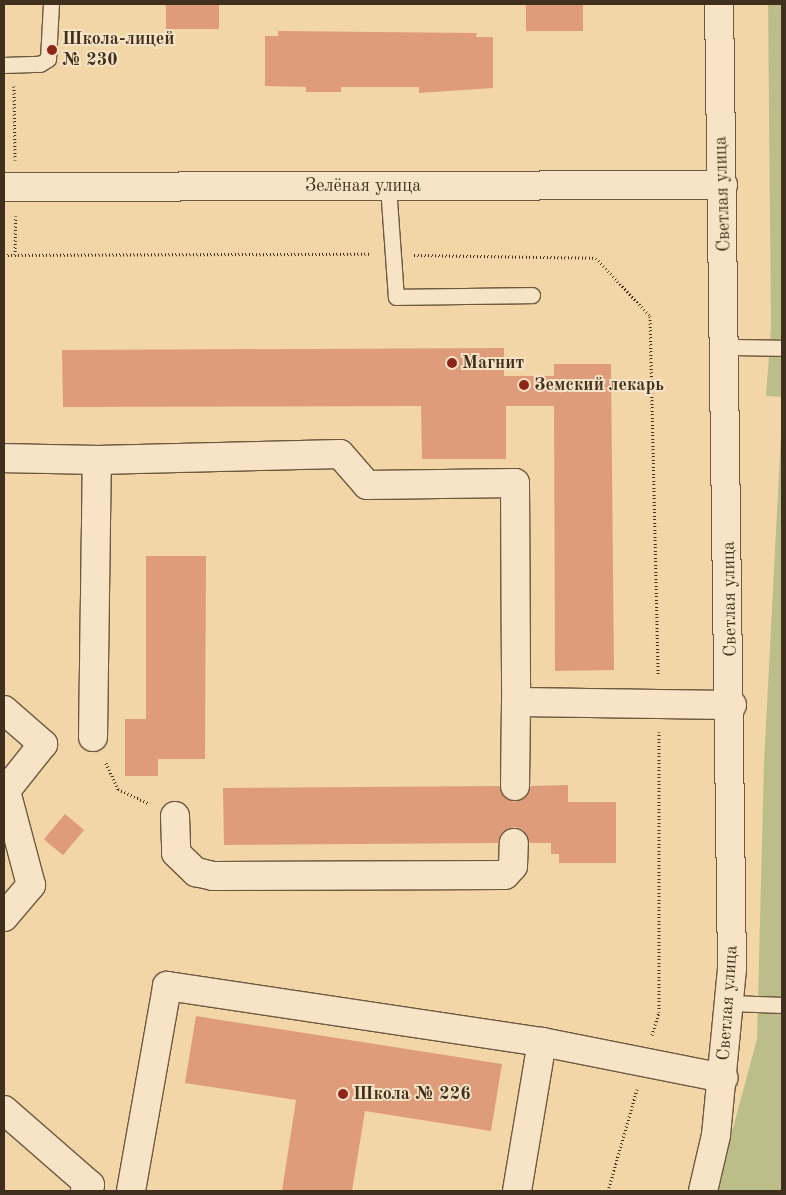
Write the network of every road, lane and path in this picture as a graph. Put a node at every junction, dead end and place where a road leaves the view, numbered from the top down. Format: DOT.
graph roads {
  1 [pos="51,4"];
  2 [pos="719,4"];
  3 [pos="4,65"];
  4 [pos="388,186"];
  5 [pos="723,186"];
  6 [pos="4,187"];
  7 [pos="4,255"];
  8 [pos="393,255"];
  9 [pos="532,295"];
  10 [pos="727,347"];
  11 [pos="782,348"];
  12 [pos="4,458"];
  13 [pos="97,460"];
  14 [pos="516,702"];
  15 [pos="659,704"];
  16 [pos="732,705"];
  17 [pos="4,710"];
  18 [pos="93,736"];
  19 [pos="515,786"];
  20 [pos="5,792"];
  21 [pos="175,816"];
  22 [pos="514,843"];
  23 [pos="4,917"];
  24 [pos="731,1003"];
  25 [pos="782,1004"];
  26 [pos="542,1042"];
  27 [pos="645,1062"];
  28 [pos="723,1078"];
  29 [pos="4,1110"];
  30 [pos="85,1191"];
  31 [pos="131,1191"];
  32 [pos="517,1191"];
  33 [pos="608,1191"];
  34 [pos="703,1191"];
  1 -- 3 [label="lane"];
  2 -- 5 [label="street, Светлая улица"];
  4 -- 5 [label="street, Зелёная улица"];
  4 -- 6 [label="street, Зелёная улица"];
  4 -- 8 [label="lane"];
  5 -- 10 [label="street, Светлая улица"];
  7 -- 8 [label="path"];
  8 -- 9 [label="lane"];
  8 -- 15 [label="path"];
  10 -- 11 [label="lane"];
  10 -- 16 [label="street, Светлая улица"];
  12 -- 13 [label="street"];
  13 -- 14 [label="street"];
  13 -- 18 [label="street"];
  14 -- 15 [label="street"];
  14 -- 19 [label="street"];
  15 -- 16 [label="street"];
  15 -- 27 [label="path"];
  16 -- 24 [label="street, Светлая улица"];
  17 -- 20 [label="street"];
  18 -- 21 [label="path"];
  20 -- 23 [label="street"];
  21 -- 22 [label="street"];
  24 -- 25 [label="lane"];
  24 -- 28 [label="street, Светлая улица"];
  26 -- 27 [label="street"];
  26 -- 31 [label="street"];
  26 -- 32 [label="street"];
  27 -- 28 [label="street"];
  27 -- 33 [label="path"];
  28 -- 34 [label="street, Светлая улица"];
  29 -- 30 [label="street"];
}
